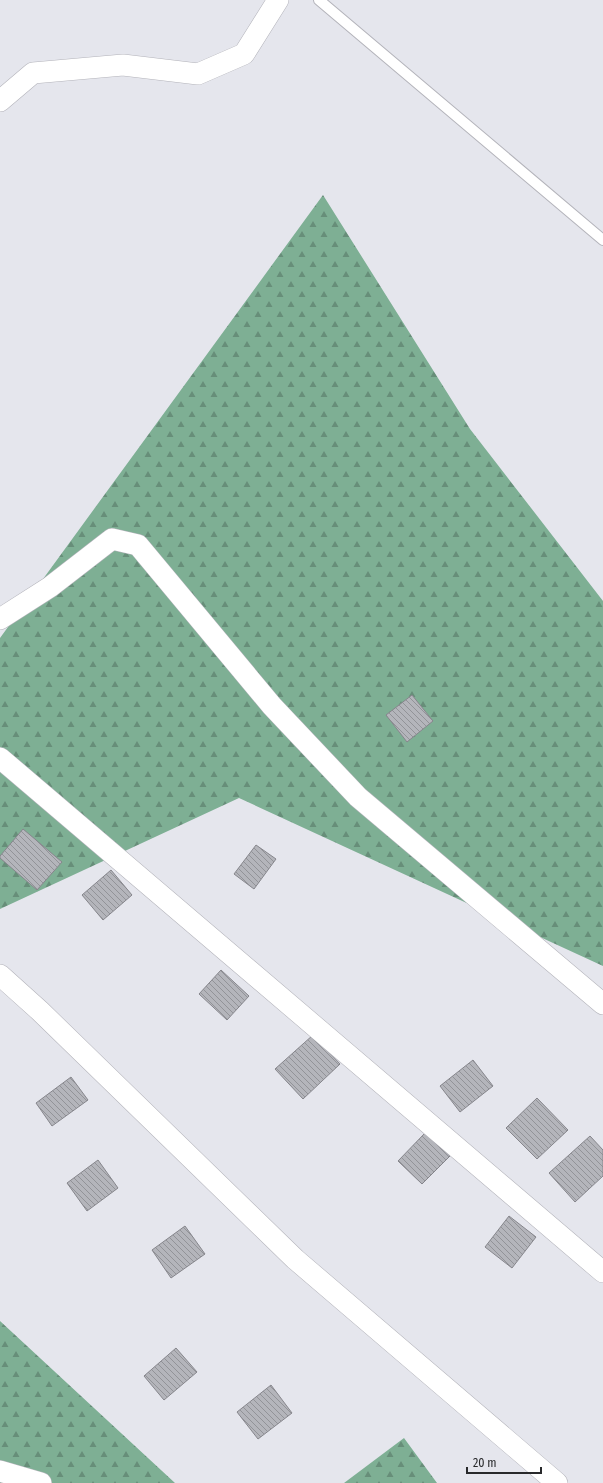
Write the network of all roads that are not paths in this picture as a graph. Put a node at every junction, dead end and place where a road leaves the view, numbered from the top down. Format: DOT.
graph roads {
  1 [pos="278,0"];
  2 [pos="319,0"];
  3 [pos="0,101"];
  4 [pos="603,240"];
  5 [pos="0,619"];
  6 [pos="3,768"];
  7 [pos="0,975"];
  8 [pos="603,1004"];
  9 [pos="603,1272"];
  10 [pos="0,1471"];
  11 [pos="41,1483"];
  12 [pos="557,1483"];
  1 -- 3 [label="street"];
  2 -- 4 [label="lane"];
  5 -- 8 [label="street"];
  6 -- 9 [label="street"];
  7 -- 12 [label="street"];
  10 -- 11 [label="street"];
}
